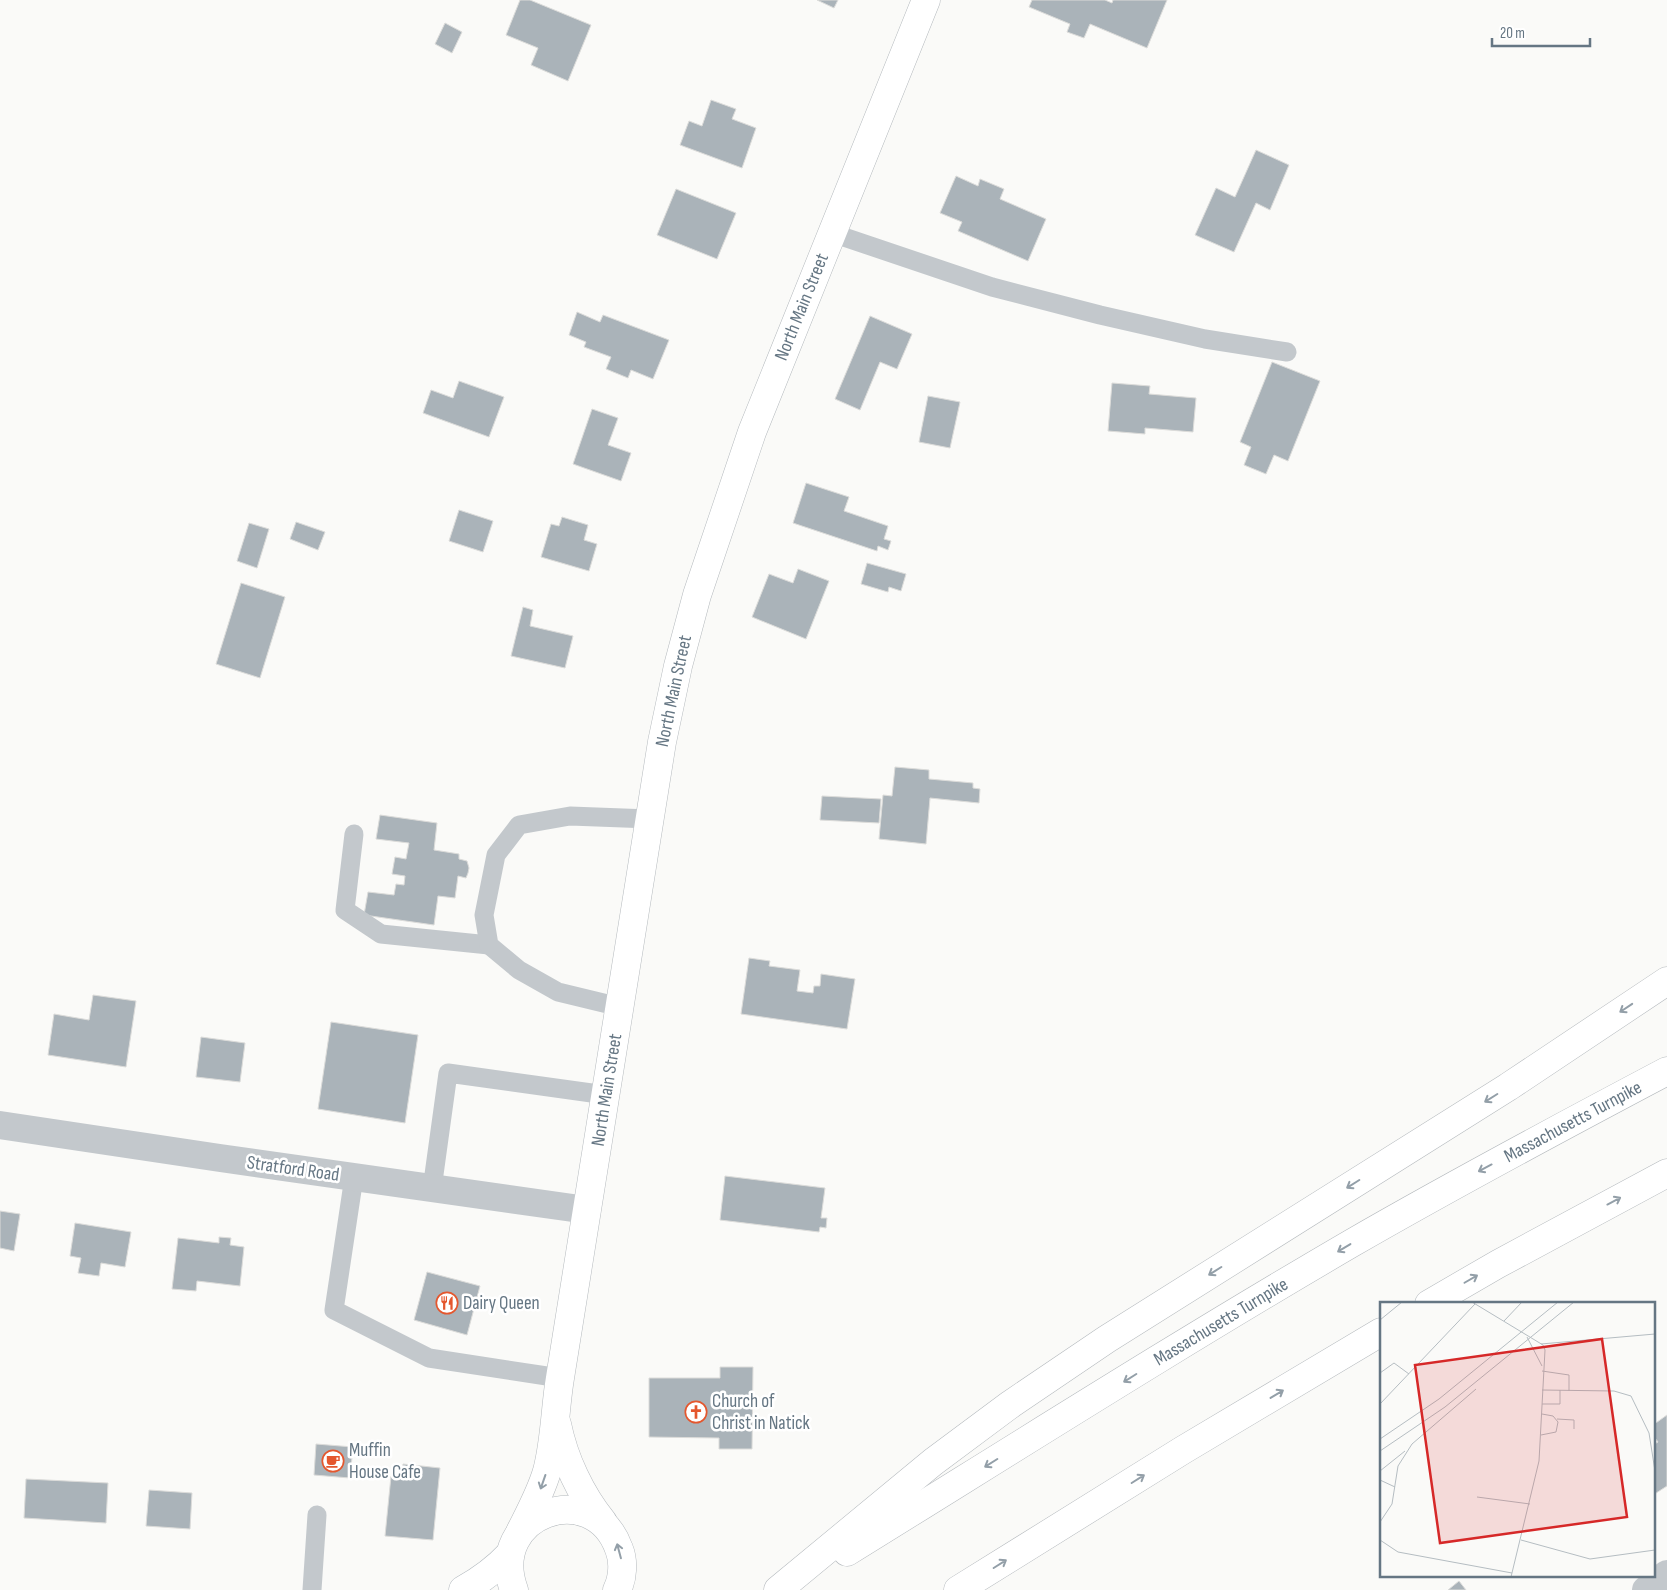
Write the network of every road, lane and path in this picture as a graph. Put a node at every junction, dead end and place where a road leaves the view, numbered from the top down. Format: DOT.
graph roads {
  1 [pos="926,0"];
  2 [pos="832,234"];
  3 [pos="1287,352"];
  4 [pos="650,819"];
  5 [pos="354,834"];
  6 [pos="489,945"];
  7 [pos="1667,981"];
  8 [pos="620,1007"];
  9 [pos="1667,1072"];
  10 [pos="606,1094"];
  11 [pos="0,1125"];
  12 [pos="1667,1173"];
  13 [pos="354,1177"];
  14 [pos="432,1189"];
  15 [pos="587,1210"];
  16 [pos="1432,1302"];
  17 [pos="1380,1333"];
  18 [pos="560,1378"];
  19 [pos="556,1417"];
  20 [pos="317,1515"];
  21 [pos="606,1526"];
  22 [pos="515,1543"];
  23 [pos="1667,1574"];
  24 [pos="620,1587"];
  25 [pos="312,1590"];
  26 [pos="463,1590"];
  27 [pos="514,1590"];
  28 [pos="778,1590"];
  29 [pos="785,1590"];
  30 [pos="958,1590"];
  31 [pos="1646,1590"];
  1 -- 2 [label="main road, North Main Street"];
  2 -- 3 [label="lane"];
  2 -- 4 [label="main road, North Main Street"];
  4 -- 6 [label="lane"];
  4 -- 8 [label="main road, North Main Street"];
  5 -- 6 [label="lane"];
  6 -- 8 [label="lane"];
  7 -- 28 [label="main road, one-way"];
  8 -- 10 [label="main road, North Main Street"];
  9 -- 29 [label="main road, Massachusetts Turnpike, one-way"];
  10 -- 14 [label="lane"];
  10 -- 15 [label="main road, North Main Street"];
  11 -- 13 [label="street, Stratford Road"];
  16 -- 12 [label="main road, one-way"];
  13 -- 14 [label="street, Stratford Road"];
  13 -- 18 [label="lane"];
  14 -- 15 [label="street, Stratford Road"];
  15 -- 18 [label="main road, North Main Street"];
  30 -- 17 [label="main road, one-way"];
  18 -- 19 [label="main road, North Main Street"];
  19 -- 21 [label="main road, North Main Street"];
  19 -- 22 [label="main road, North Main Street, one-way"];
  20 -- 25 [label="lane"];
  21 -- 22 [label="main road"];
  24 -- 21 [label="main road, North Main Street, one-way"];
  22 -- 26 [label="main road"];
  22 -- 27 [label="main road"];
  23 -- 31 [label="street"];
}
